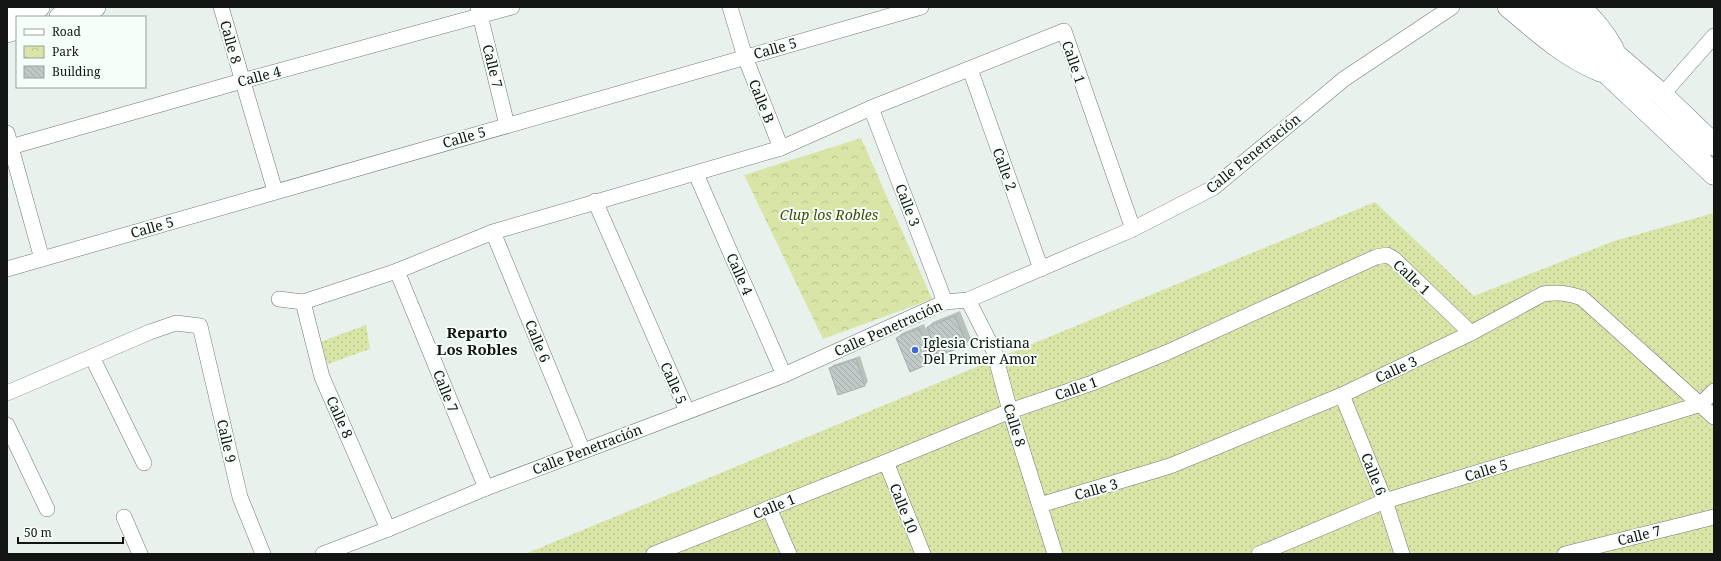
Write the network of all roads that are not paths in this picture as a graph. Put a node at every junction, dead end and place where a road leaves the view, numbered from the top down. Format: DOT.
graph roads {
  1 [pos="39,7"];
  2 [pos="94,7"];
  3 [pos="221,7"];
  4 [pos="512,7"];
  5 [pos="730,7"];
  6 [pos="921,7"];
  7 [pos="1452,7"];
  8 [pos="1506,7"];
  9 [pos="1531,7"];
  10 [pos="1560,7"];
  11 [pos="1581,7"];
  12 [pos="479,12"];
  13 [pos="7,16"];
  14 [pos="63,16"];
  15 [pos="1714,36"];
  16 [pos="745,57"];
  17 [pos="1614,66"];
  18 [pos="970,69"];
  19 [pos="242,81"];
  20 [pos="1662,95"];
  21 [pos="871,108"];
  22 [pos="508,125"];
  23 [pos="8,142"];
  24 [pos="1714,145"];
  25 [pos="781,148"];
  26 [pos="696,174"];
  27 [pos="1714,174"];
  28 [pos="275,191"];
  29 [pos="595,202"];
  30 [pos="1133,229"];
  31 [pos="493,232"];
  32 [pos="42,259"];
  33 [pos="7,269"];
  34 [pos="1041,269"];
  35 [pos="397,271"];
  36 [pos="279,298"];
  37 [pos="968,300"];
  38 [pos="303,302"];
  39 [pos="946,302"];
  40 [pos="1471,333"];
  41 [pos="92,357"];
  42 [pos="784,375"];
  43 [pos="1714,391"];
  44 [pos="7,393"];
  45 [pos="1342,395"];
  46 [pos="1701,404"];
  47 [pos="687,411"];
  48 [pos="1010,411"];
  49 [pos="1714,417"];
  50 [pos="7,425"];
  51 [pos="583,450"];
  52 [pos="886,462"];
  53 [pos="144,463"];
  54 [pos="486,488"];
  55 [pos="1386,500"];
  56 [pos="1040,505"];
  57 [pos="769,508"];
  58 [pos="47,509"];
  59 [pos="124,517"];
  60 [pos="1714,517"];
  61 [pos="388,529"];
  62 [pos="140,554"];
  63 [pos="263,554"];
  64 [pos="323,554"];
  65 [pos="654,554"];
  66 [pos="789,554"];
  67 [pos="923,554"];
  68 [pos="1055,554"];
  69 [pos="1259,554"];
  70 [pos="1402,554"];
  71 [pos="1565,554"];
  1 -- 13 [label="main road"];
  2 -- 14 [label="main road"];
  3 -- 19 [label="street, Calle 8"];
  4 -- 12 [label="street, Calle 4"];
  5 -- 16 [label="street, Calle B"];
  6 -- 16 [label="street, Calle 5"];
  7 -- 30 [label="street, Calle Penetración"];
  8 -- 17 [label="street"];
  9 -- 17 [label="main road"];
  10 -- 17 [label="main road"];
  11 -- 17 [label="street"];
  12 -- 19 [label="street, Calle 4"];
  12 -- 22 [label="street, Calle 7"];
  15 -- 20 [label="street"];
  16 -- 22 [label="street, Calle 5"];
  16 -- 25 [label="street, Calle B"];
  17 -- 20 [label="main road"];
  17 -- 27 [label="main road"];
  18 -- 21 [label="street"];
  18 -- 30 [label="street, Calle 1"];
  18 -- 34 [label="street, Calle 2"];
  19 -- 23 [label="street, Calle 4"];
  19 -- 28 [label="street, Calle 8"];
  20 -- 24 [label="main road"];
  21 -- 25 [label="street"];
  21 -- 39 [label="street, Calle 3"];
  22 -- 28 [label="street, Calle 5"];
  23 -- 32 [label="street"];
  25 -- 26 [label="street"];
  26 -- 29 [label="street"];
  26 -- 42 [label="street, Calle 4"];
  28 -- 32 [label="street, Calle 5"];
  29 -- 31 [label="street"];
  29 -- 47 [label="street, Calle 5"];
  30 -- 34 [label="street, Calle Penetración"];
  31 -- 35 [label="street"];
  31 -- 51 [label="street, Calle 6"];
  32 -- 33 [label="street, Calle 5"];
  34 -- 37 [label="street, Calle Penetración"];
  35 -- 38 [label="street"];
  35 -- 54 [label="street, Calle 7"];
  36 -- 38 [label="street"];
  37 -- 39 [label="street, Calle Penetración"];
  37 -- 48 [label="street, Calle 8"];
  38 -- 61 [label="street, Calle 8"];
  39 -- 42 [label="street, Calle Penetración"];
  40 -- 45 [label="street, Calle 3"];
  40 -- 46 [label="street, Calle 3"];
  40 -- 48 [label="street, Calle 1"];
  41 -- 44 [label="street"];
  41 -- 53 [label="street"];
  41 -- 63 [label="street, Calle 9"];
  42 -- 47 [label="street, Calle Penetración"];
  43 -- 46 [label="street, Calle 5"];
  45 -- 55 [label="street, Calle 6"];
  45 -- 56 [label="street, Calle 3"];
  46 -- 49 [label="street, Calle 3"];
  46 -- 55 [label="street, Calle 5"];
  47 -- 51 [label="street, Calle Penetración"];
  48 -- 52 [label="street, Calle 1"];
  48 -- 56 [label="street, Calle 8"];
  50 -- 58 [label="street"];
  51 -- 54 [label="street, Calle Penetración"];
  52 -- 57 [label="street, Calle 1"];
  52 -- 67 [label="street, Calle 10"];
  54 -- 61 [label="street, Calle Penetración"];
  55 -- 69 [label="street, Calle 5"];
  55 -- 70 [label="street, Calle 6"];
  56 -- 68 [label="street, Calle 8"];
  57 -- 65 [label="street, Calle 1"];
  57 -- 66 [label="street"];
  59 -- 62 [label="street"];
  60 -- 71 [label="street, Calle 7"];
  61 -- 64 [label="street, Calle Penetración"];
}
